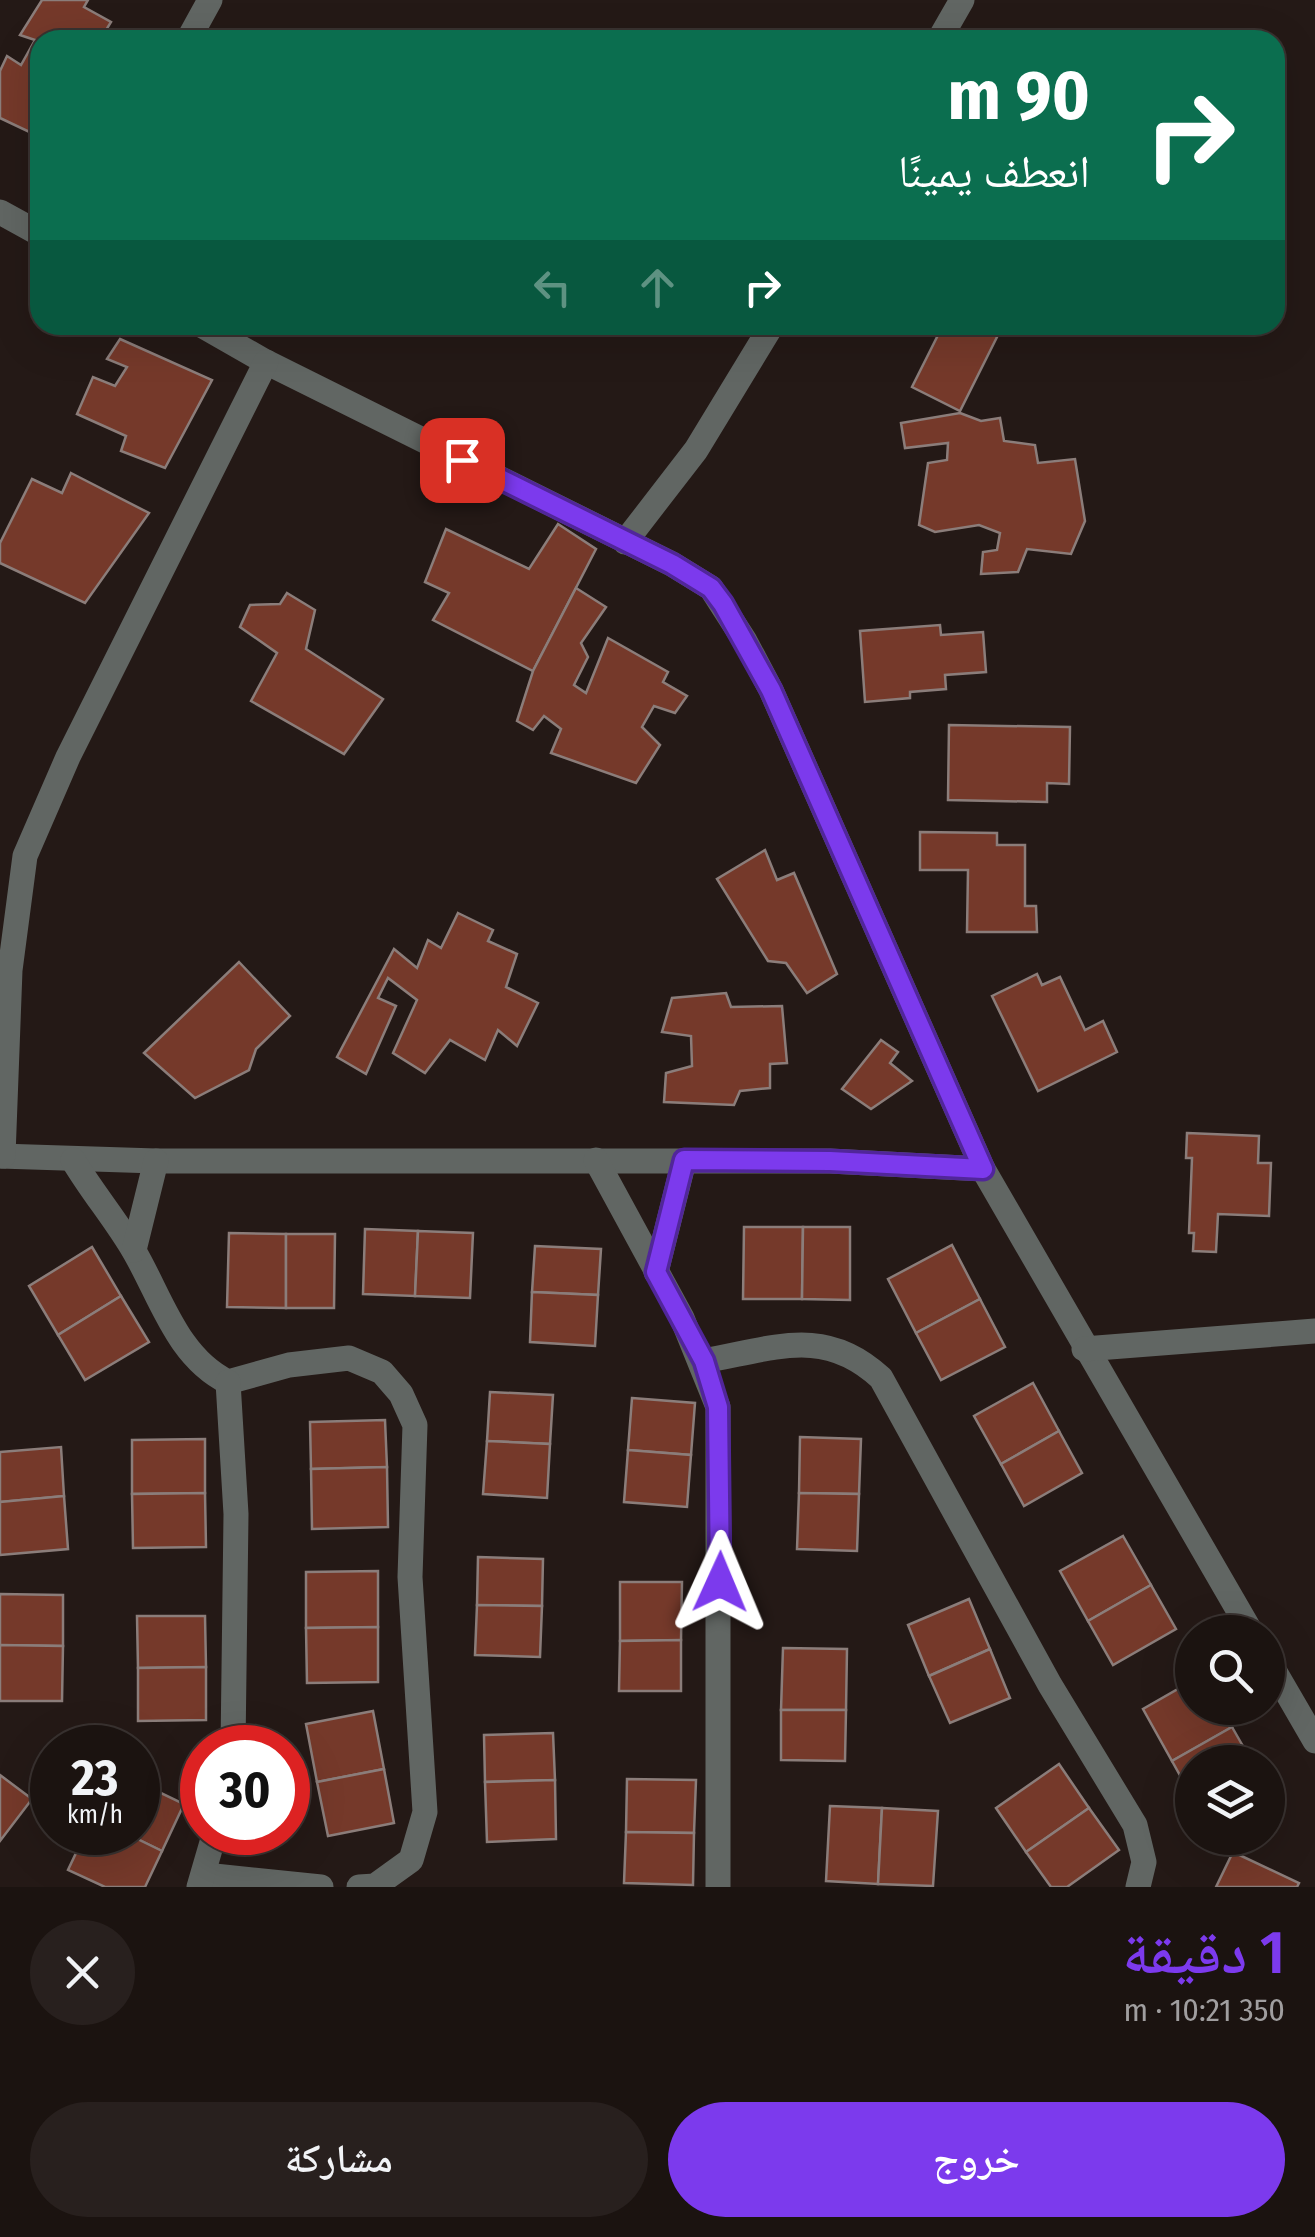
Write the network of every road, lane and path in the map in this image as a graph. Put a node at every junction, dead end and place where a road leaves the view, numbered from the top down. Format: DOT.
graph roads {
  1 [pos="210,0"];
  2 [pos="962,0"];
  3 [pos="194,30"];
  4 [pos="945,30"];
  5 [pos="0,212"];
  6 [pos="30,228"];
  7 [pos="219,335"];
  8 [pos="766,335"];
  9 [pos="266,362"];
  10 [pos="625,542"];
  11 [pos="1,1156"];
  12 [pos="73,1160"];
  13 [pos="596,1160"];
  14 [pos="684,1160"];
  15 [pos="156,1161"];
  16 [pos="983,1169"];
  17 [pos="134,1250"];
  18 [pos="656,1272"];
  19 [pos="1315,1331"];
  20 [pos="1084,1349"];
  21 [pos="704,1361"];
  22 [pos="228,1382"];
  23 [pos="1241,1615"];
  24 [pos="1285,1689"];
  25 [pos="233,1725"];
  26 [pos="1315,1741"];
  27 [pos="209,1855"];
  28 [pos="202,1881"];
  29 [pos="321,1887"];
  30 [pos="359,1887"];
  31 [pos="718,1887"];
  32 [pos="1138,1887"];
  1 -- 3 [label="street"];
  2 -- 4 [label="street"];
  5 -- 6 [label="street"];
  7 -- 9 [label="street"];
  8 -- 10 [label="street"];
  9 -- 10 [label="street"];
  9 -- 11 [label="street"];
  10 -- 16 [label="street"];
  11 -- 12 [label="street"];
  12 -- 15 [label="street"];
  12 -- 17 [label="street"];
  13 -- 14 [label="street"];
  13 -- 15 [label="street"];
  13 -- 18 [label="street"];
  14 -- 16 [label="street"];
  14 -- 18 [label="street"];
  15 -- 17 [label="street"];
  16 -- 20 [label="street"];
  17 -- 22 [label="street"];
  18 -- 21 [label="street"];
  19 -- 20 [label="street"];
  20 -- 23 [label="street"];
  21 -- 31 [label="street"];
  21 -- 32 [label="street"];
  22 -- 25 [label="street"];
  22 -- 30 [label="street"];
  24 -- 26 [label="street"];
  27 -- 28 [label="street"];
  28 -- 29 [label="street"];
}
